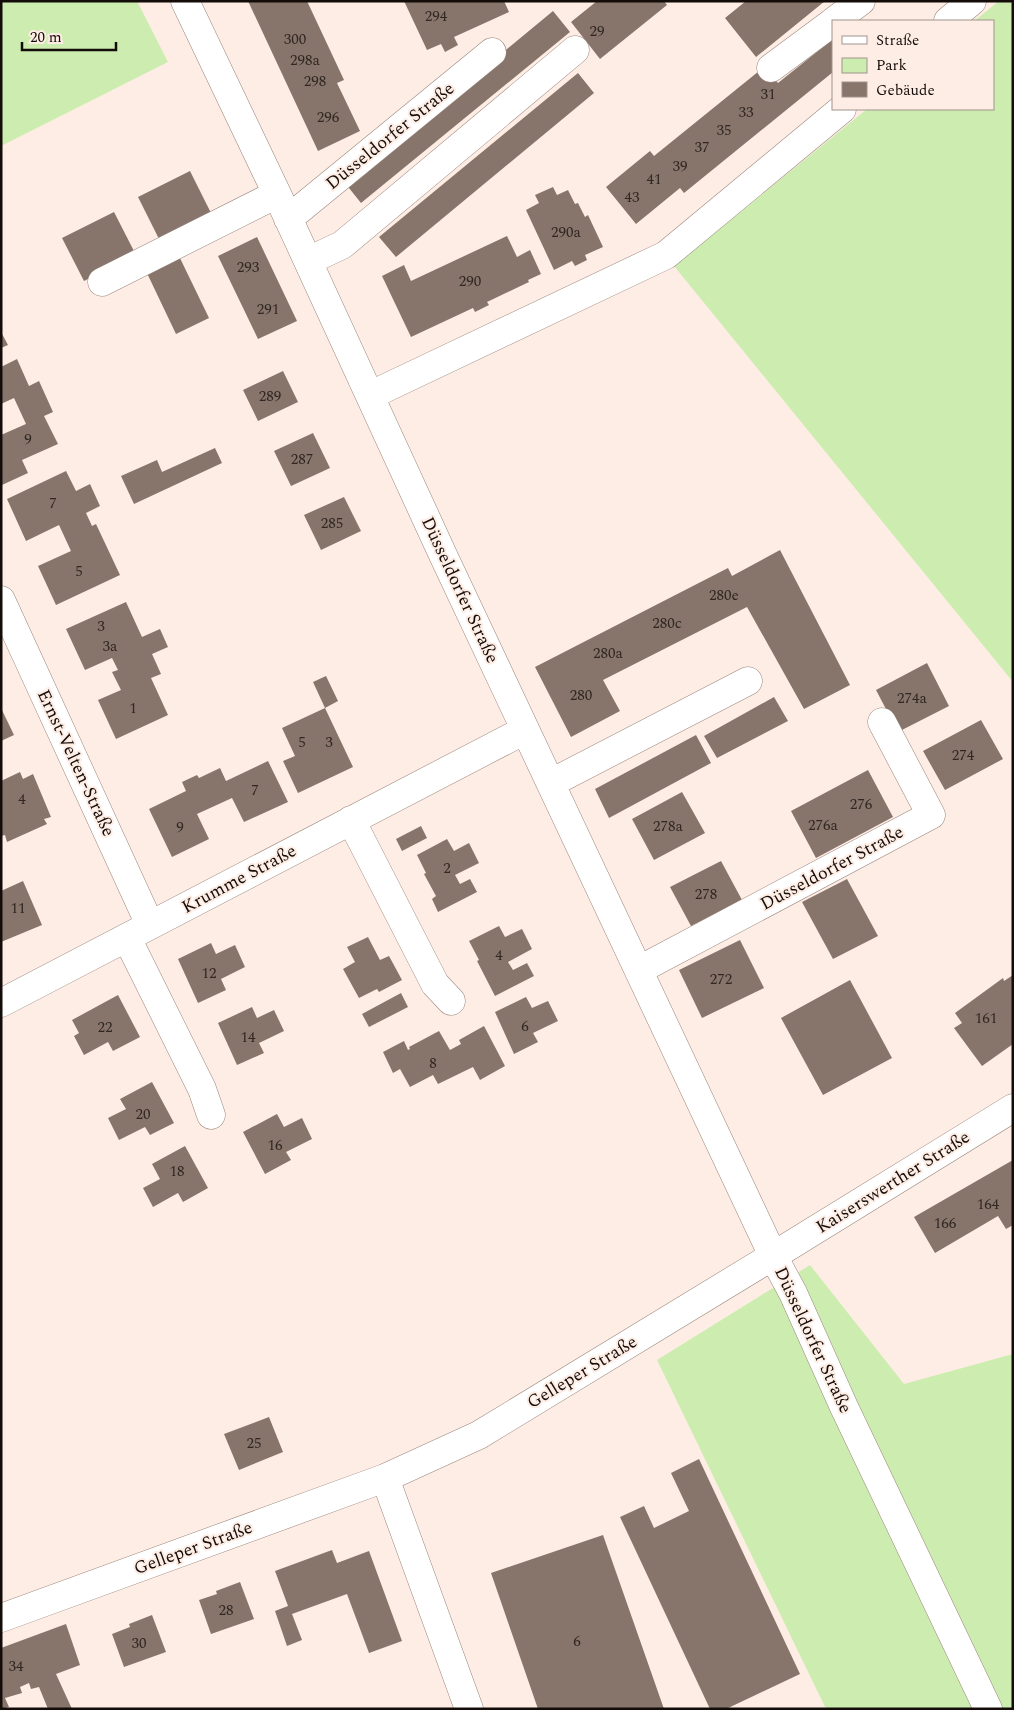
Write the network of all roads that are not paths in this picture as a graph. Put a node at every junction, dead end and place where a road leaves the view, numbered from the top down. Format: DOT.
graph roads {
  1 [pos="185,1"];
  2 [pos="861,1"];
  3 [pos="972,1"];
  4 [pos="836,20"];
  5 [pos="949,20"];
  6 [pos="832,23"];
  7 [pos="575,50"];
  8 [pos="492,52"];
  9 [pos="771,68"];
  10 [pos="841,110"];
  11 [pos="277,194"];
  12 [pos="288,219"];
  13 [pos="308,261"];
  14 [pos="102,282"];
  15 [pos="371,396"];
  16 [pos="1,600"];
  17 [pos="748,681"];
  18 [pos="882,722"];
  19 [pos="525,730"];
  20 [pos="551,783"];
  21 [pos="351,820"];
  22 [pos="139,932"];
  23 [pos="639,970"];
  24 [pos="451,1001"];
  25 [pos="1,1003"];
  26 [pos="1013,1108"];
  27 [pos="211,1115"];
  28 [pos="773,1256"];
  29 [pos="385,1478"];
  30 [pos="1,1618"];
  31 [pos="469,1709"];
  32 [pos="988,1709"];
  1 -- 11 [label="street, Düsseldorfer Straße"];
  2 -- 4 [label="street"];
  3 -- 5 [label="street"];
  6 -- 9 [label="street"];
  7 -- 13 [label="street"];
  8 -- 12 [label="street, Düsseldorfer Straße"];
  10 -- 15 [label="street"];
  11 -- 12 [label="street, Düsseldorfer Straße"];
  11 -- 14 [label="street"];
  12 -- 13 [label="street, Düsseldorfer Straße"];
  13 -- 15 [label="street, Düsseldorfer Straße"];
  15 -- 19 [label="street, Düsseldorfer Straße"];
  16 -- 22 [label="street, Ernst-Velten-Straße"];
  17 -- 20 [label="street"];
  18 -- 23 [label="street, Düsseldorfer Straße"];
  19 -- 20 [label="street, Düsseldorfer Straße"];
  19 -- 21 [label="street, Krumme Straße"];
  20 -- 23 [label="street, Düsseldorfer Straße"];
  21 -- 22 [label="street, Krumme Straße"];
  21 -- 24 [label="street"];
  22 -- 25 [label="street, Krumme Straße"];
  22 -- 27 [label="street"];
  23 -- 28 [label="street, Düsseldorfer Straße"];
  26 -- 28 [label="street, Kaiserswerther Straße"];
  28 -- 29 [label="street, Gelleper Straße"];
  28 -- 32 [label="street, Düsseldorfer Straße"];
  29 -- 30 [label="street, Gelleper Straße"];
  29 -- 31 [label="street"];
}
